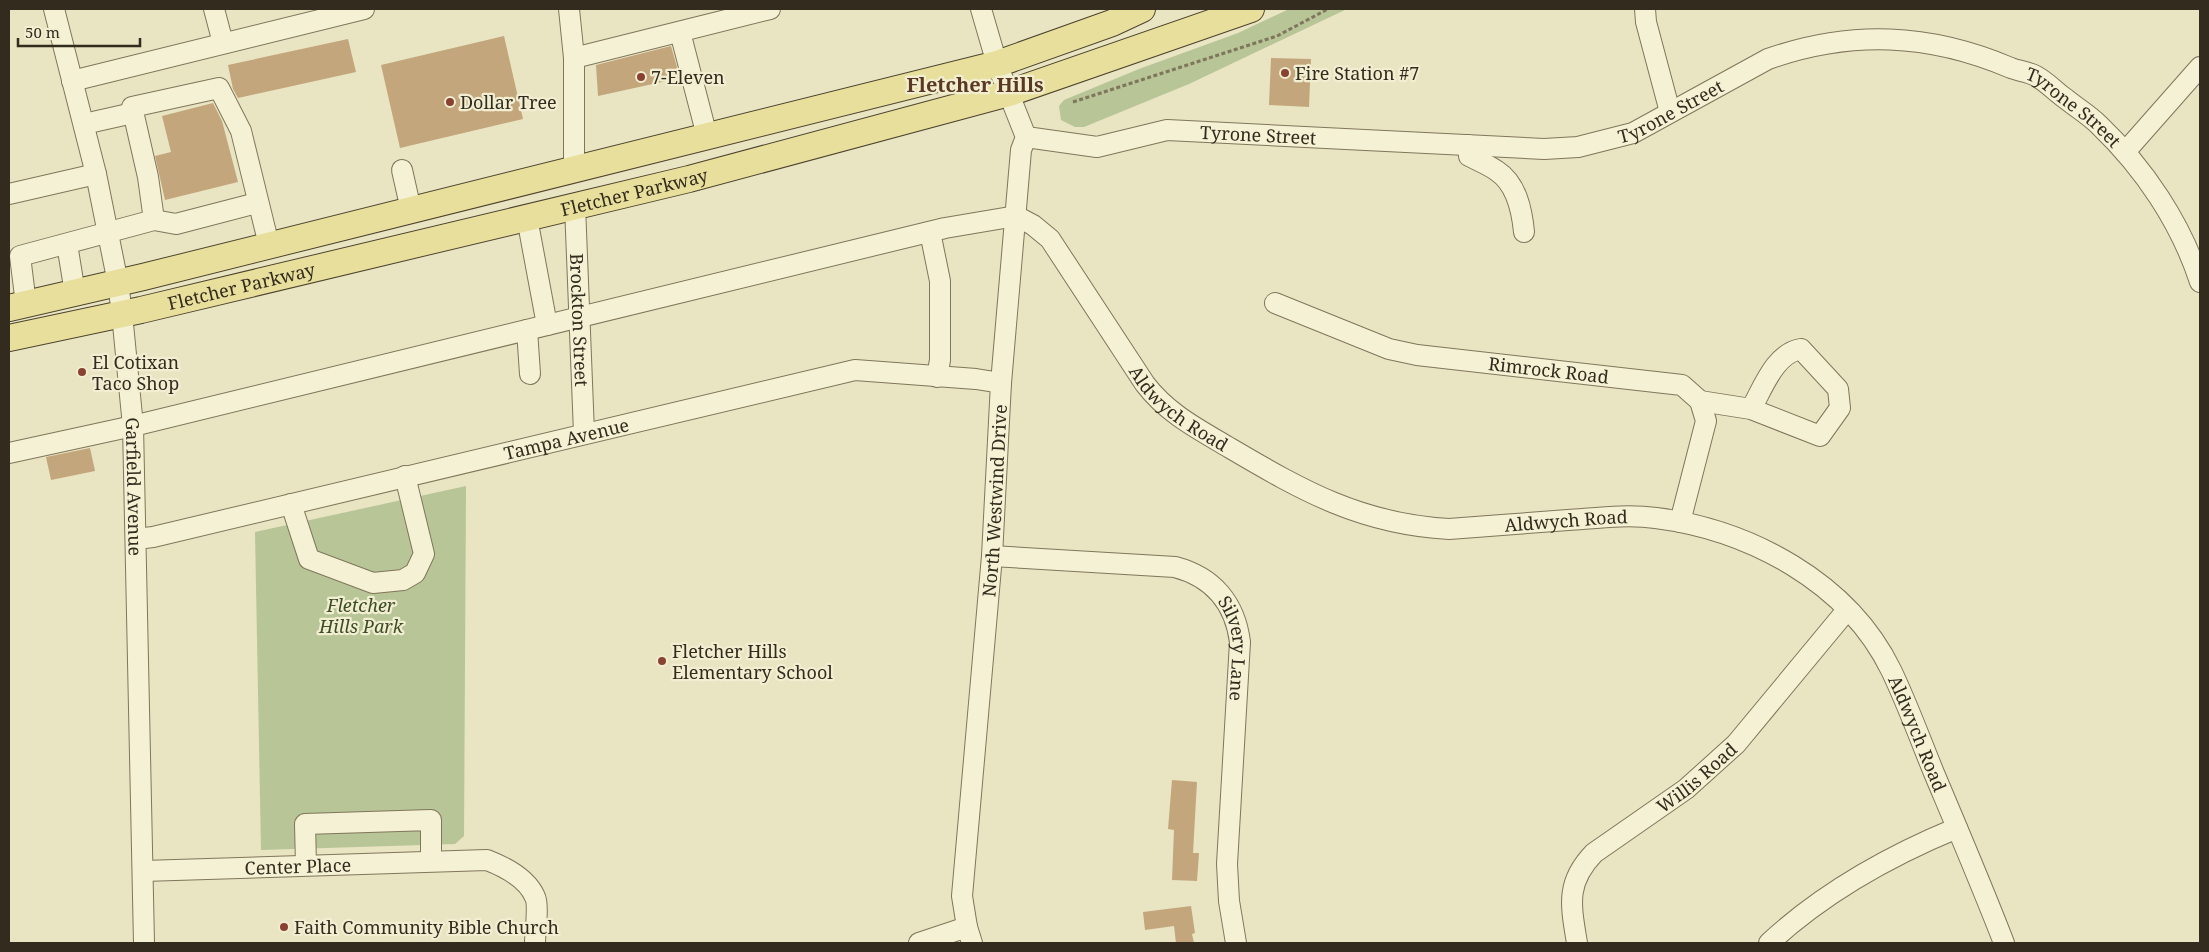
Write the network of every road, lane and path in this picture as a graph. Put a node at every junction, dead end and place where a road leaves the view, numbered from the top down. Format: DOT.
graph roads {
  1 [pos="54,9"];
  2 [pos="214,9"];
  3 [pos="364,9"];
  4 [pos="569,9"];
  5 [pos="770,9"];
  6 [pos="981,9"];
  7 [pos="1142,9"];
  8 [pos="1251,9"];
  9 [pos="1328,9"];
  10 [pos="1645,9"];
  11 [pos="680,32"];
  12 [pos="223,43"];
  13 [pos="574,58"];
  14 [pos="997,64"];
  15 [pos="2200,68"];
  16 [pos="72,81"];
  17 [pos="1009,93"];
  18 [pos="1073,102"];
  19 [pos="1670,112"];
  20 [pos="134,113"];
  21 [pos="84,124"];
  22 [pos="707,136"];
  23 [pos="1026,137"];
  24 [pos="1468,145"];
  25 [pos="2124,152"];
  26 [pos="630,155"];
  27 [pos="574,169"];
  28 [pos="402,170"];
  29 [pos="96,174"];
  30 [pos="9,194"];
  31 [pos="257,204"];
  32 [pos="575,206"];
  33 [pos="411,210"];
  34 [pos="1016,216"];
  35 [pos="527,218"];
  36 [pos="154,220"];
  37 [pos="930,232"];
  38 [pos="1524,232"];
  39 [pos="108,233"];
  40 [pos="67,244"];
  41 [pos="269,246"];
  42 [pos="2200,282"];
  43 [pos="118,283"];
  44 [pos="75,293"];
  45 [pos="1275,303"];
  46 [pos="17,306"];
  47 [pos="122,314"];
  48 [pos="580,318"];
  49 [pos="547,325"];
  50 [pos="527,330"];
  51 [pos="9,338"];
  52 [pos="530,374"];
  53 [pos="937,377"];
  54 [pos="1000,383"];
  55 [pos="1700,401"];
  56 [pos="1751,409"];
  57 [pos="133,426"];
  58 [pos="584,433"];
  59 [pos="9,453"];
  60 [pos="405,476"];
  61 [pos="291,504"];
  62 [pos="1680,522"];
  63 [pos="136,539"];
  64 [pos="992,556"];
  65 [pos="1847,610"];
  66 [pos="1957,828"];
  67 [pos="431,861"];
  68 [pos="306,865"];
  69 [pos="143,871"];
  70 [pos="970,935"];
  71 [pos="144,943"];
  72 [pos="535,943"];
  73 [pos="919,943"];
  74 [pos="1236,943"];
  75 [pos="1577,943"];
  76 [pos="1769,943"];
  77 [pos="2004,943"];
  1 -- 16 [label="street, Garfield Avenue"];
  2 -- 12 [label="street"];
  3 -- 12 [label="street"];
  4 -- 13 [label="street"];
  5 -- 11 [label="street"];
  6 -- 14 [label="street"];
  7 -- 14 [label="main road, Fletcher Parkway"];
  8 -- 17 [label="main road, Fletcher Parkway"];
  9 -- 18 [label="path"];
  10 -- 19 [label="street"];
  11 -- 13 [label="street"];
  11 -- 22 [label="street"];
  12 -- 16 [label="street"];
  13 -- 27 [label="street"];
  14 -- 17 [label="street"];
  14 -- 22 [label="main road, Fletcher Parkway"];
  15 -- 25 [label="street"];
  16 -- 21 [label="street, Garfield Avenue"];
  17 -- 23 [label="street"];
  17 -- 32 [label="main road, Fletcher Parkway"];
  19 -- 24 [label="street, Tyrone Street"];
  19 -- 25 [label="street, Tyrone Street"];
  20 -- 21 [label="street"];
  20 -- 31 [label="street"];
  20 -- 36 [label="street"];
  21 -- 29 [label="street, Garfield Avenue"];
  22 -- 26 [label="main road, Fletcher Parkway"];
  23 -- 24 [label="street, Tyrone Street"];
  23 -- 34 [label="street, North Westwind Drive"];
  24 -- 38 [label="street"];
  25 -- 42 [label="street, Tyrone Street"];
  26 -- 27 [label="main road, Fletcher Parkway"];
  26 -- 32 [label="main road"];
  27 -- 33 [label="main road, Fletcher Parkway"];
  27 -- 35 [label="main road"];
  28 -- 33 [label="street"];
  29 -- 30 [label="street"];
  29 -- 39 [label="street, Garfield Avenue"];
  31 -- 36 [label="street"];
  31 -- 41 [label="street"];
  32 -- 35 [label="main road, Fletcher Parkway"];
  32 -- 48 [label="street, Brockton Street"];
  33 -- 41 [label="main road, Fletcher Parkway"];
  34 -- 37 [label="street"];
  34 -- 54 [label="street, North Westwind Drive"];
  34 -- 62 [label="street, Aldwych Road"];
  35 -- 47 [label="main road, Fletcher Parkway"];
  35 -- 49 [label="street"];
  36 -- 39 [label="street"];
  37 -- 48 [label="street"];
  37 -- 53 [label="street"];
  39 -- 40 [label="street"];
  39 -- 43 [label="street, Garfield Avenue"];
  40 -- 44 [label="street"];
  40 -- 46 [label="street"];
  41 -- 43 [label="main road, Fletcher Parkway"];
  43 -- 44 [label="main road, Fletcher Parkway"];
  43 -- 47 [label="street, Garfield Avenue"];
  44 -- 46 [label="main road, Fletcher Parkway"];
  45 -- 55 [label="street, Rimrock Road"];
  47 -- 51 [label="main road, Fletcher Parkway"];
  47 -- 57 [label="street, Garfield Avenue"];
  48 -- 49 [label="street"];
  48 -- 58 [label="street, Brockton Street"];
  49 -- 50 [label="street"];
  50 -- 52 [label="street"];
  50 -- 57 [label="street"];
  53 -- 54 [label="street, Tampa Avenue"];
  53 -- 58 [label="street, Tampa Avenue"];
  54 -- 64 [label="street, North Westwind Drive"];
  55 -- 56 [label="street"];
  55 -- 62 [label="street"];
  56 -- 56 [label="street"];
  57 -- 59 [label="street"];
  57 -- 63 [label="street, Garfield Avenue"];
  58 -- 60 [label="street, Tampa Avenue"];
  60 -- 61 [label="street, Tampa Avenue"];
  60 -- 61 [label="street"];
  61 -- 63 [label="street, Tampa Avenue"];
  62 -- 65 [label="street, Aldwych Road"];
  63 -- 69 [label="street, Garfield Avenue"];
  64 -- 70 [label="street, North Westwind Drive"];
  64 -- 74 [label="street, Silvery Lane"];
  65 -- 66 [label="street, Aldwych Road"];
  65 -- 75 [label="street, Willis Road"];
  66 -- 76 [label="street"];
  66 -- 77 [label="street, Aldwych Road"];
  67 -- 68 [label="street, Center Place"];
  67 -- 68 [label="street"];
  67 -- 72 [label="street, Center Place"];
  68 -- 69 [label="street, Center Place"];
  69 -- 71 [label="street, Garfield Avenue"];
  70 -- 73 [label="street"];
}
